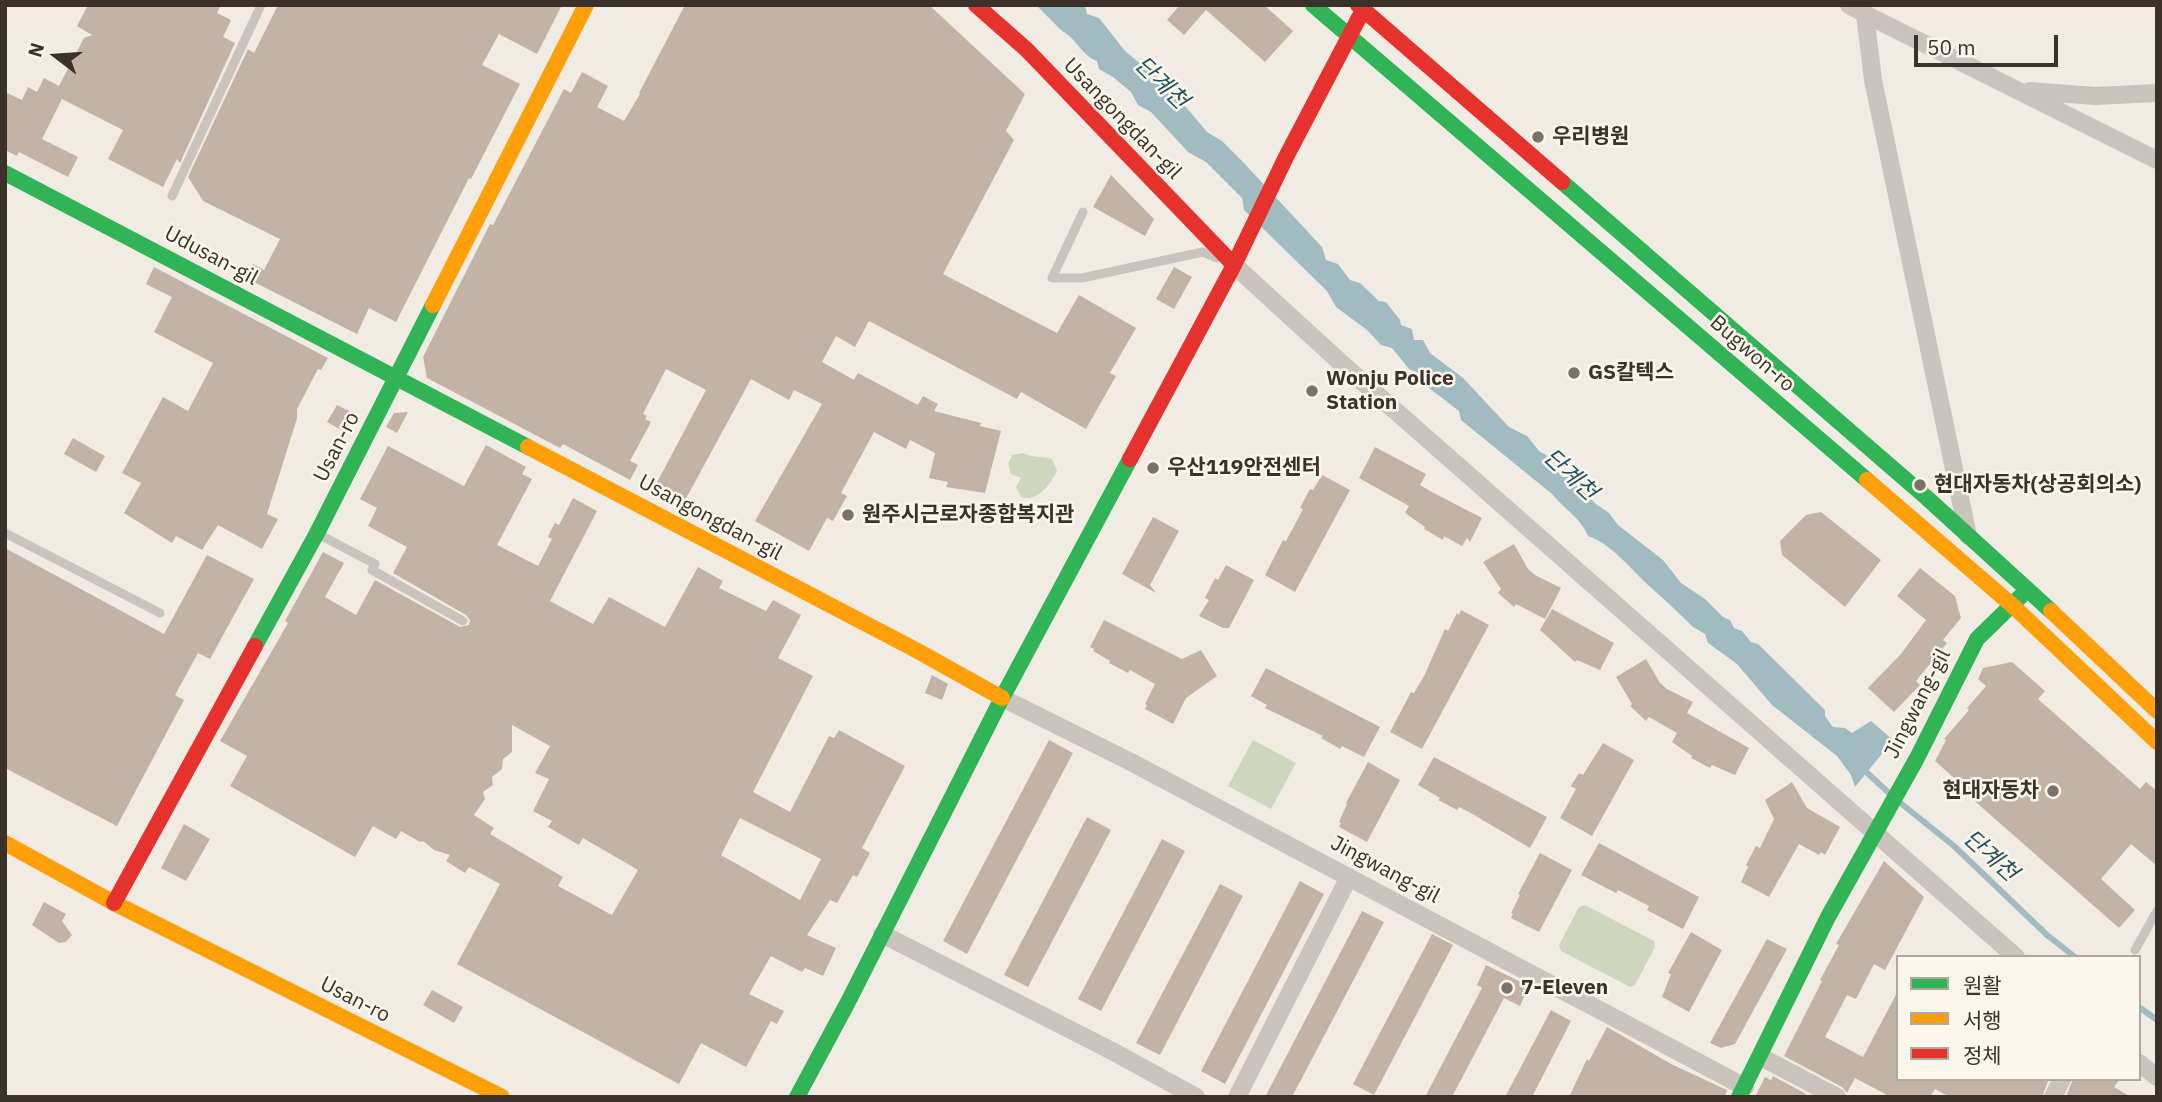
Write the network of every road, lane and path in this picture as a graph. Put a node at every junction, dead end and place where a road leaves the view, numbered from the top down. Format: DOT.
graph roads {
  1 [pos="261,5"];
  2 [pos="586,5"];
  3 [pos="976,5"];
  4 [pos="1313,5"];
  5 [pos="1361,8"];
  6 [pos="1857,10"];
  7 [pos="1349,36"];
  8 [pos="2020,90"];
  9 [pos="2157,93"];
  10 [pos="2157,160"];
  11 [pos="5,173"];
  12 [pos="172,196"];
  13 [pos="1083,212"];
  14 [pos="1234,265"];
  15 [pos="396,377"];
  16 [pos="5,533"];
  17 [pos="317,533"];
  18 [pos="1968,536"];
  19 [pos="2027,588"];
  20 [pos="2014,606"];
  21 [pos="160,613"];
  22 [pos="463,621"];
  23 [pos="1002,698"];
  24 [pos="2157,710"];
  25 [pos="2157,742"];
  26 [pos="1877,831"];
  27 [pos="5,843"];
  28 [pos="1349,877"];
  29 [pos="114,902"];
  30 [pos="2157,911"];
  31 [pos="882,934"];
  32 [pos="2135,950"];
  33 [pos="2014,955"];
  34 [pos="1761,1057"];
  35 [pos="2141,1065"];
  36 [pos="2157,1077"];
  37 [pos="2061,1081"];
  38 [pos="1742,1092"];
  39 [pos="502,1097"];
  40 [pos="797,1097"];
  41 [pos="1196,1097"];
  42 [pos="1237,1097"];
  43 [pos="1838,1097"];
  44 [pos="2053,1097"];
  1 -- 12 [label="lane"];
  2 -- 15 [label="street, Usan-ro"];
  3 -- 14 [label="street, Usangongdan-gil"];
  4 -- 7 [label="street, Bugwon-ro"];
  5 -- 7 [label="street"];
  5 -- 18 [label="street, Bugwon-ro"];
  6 -- 8 [label="street"];
  6 -- 18 [label="street"];
  7 -- 14 [label="street"];
  7 -- 20 [label="street, Bugwon-ro"];
  8 -- 9 [label="street"];
  8 -- 10 [label="street"];
  11 -- 15 [label="street, Udusan-gil"];
  13 -- 14 [label="lane"];
  14 -- 23 [label="street"];
  14 -- 26 [label="street"];
  15 -- 17 [label="street, Usan-ro"];
  15 -- 23 [label="street, Usangongdan-gil"];
  16 -- 21 [label="lane"];
  17 -- 22 [label="lane"];
  17 -- 29 [label="street, Usan-ro"];
  18 -- 19 [label="street, Bugwon-ro"];
  19 -- 20 [label="street, Jingwang-gil"];
  19 -- 24 [label="street, Bugwon-ro"];
  20 -- 25 [label="street, Bugwon-ro"];
  20 -- 26 [label="street, Jingwang-gil"];
  23 -- 28 [label="street, Jingwang-gil"];
  23 -- 31 [label="street"];
  26 -- 33 [label="street"];
  26 -- 34 [label="street, Jingwang-gil"];
  27 -- 29 [label="street, Usan-ro"];
  28 -- 38 [label="street, Jingwang-gil"];
  28 -- 42 [label="street"];
  29 -- 39 [label="street, Usan-ro"];
  30 -- 32 [label="lane"];
  31 -- 40 [label="street"];
  31 -- 41 [label="street"];
  34 -- 38 [label="street, Jingwang-gil"];
  34 -- 43 [label="street"];
  35 -- 36 [label="street"];
  37 -- 44 [label="street"];
}
